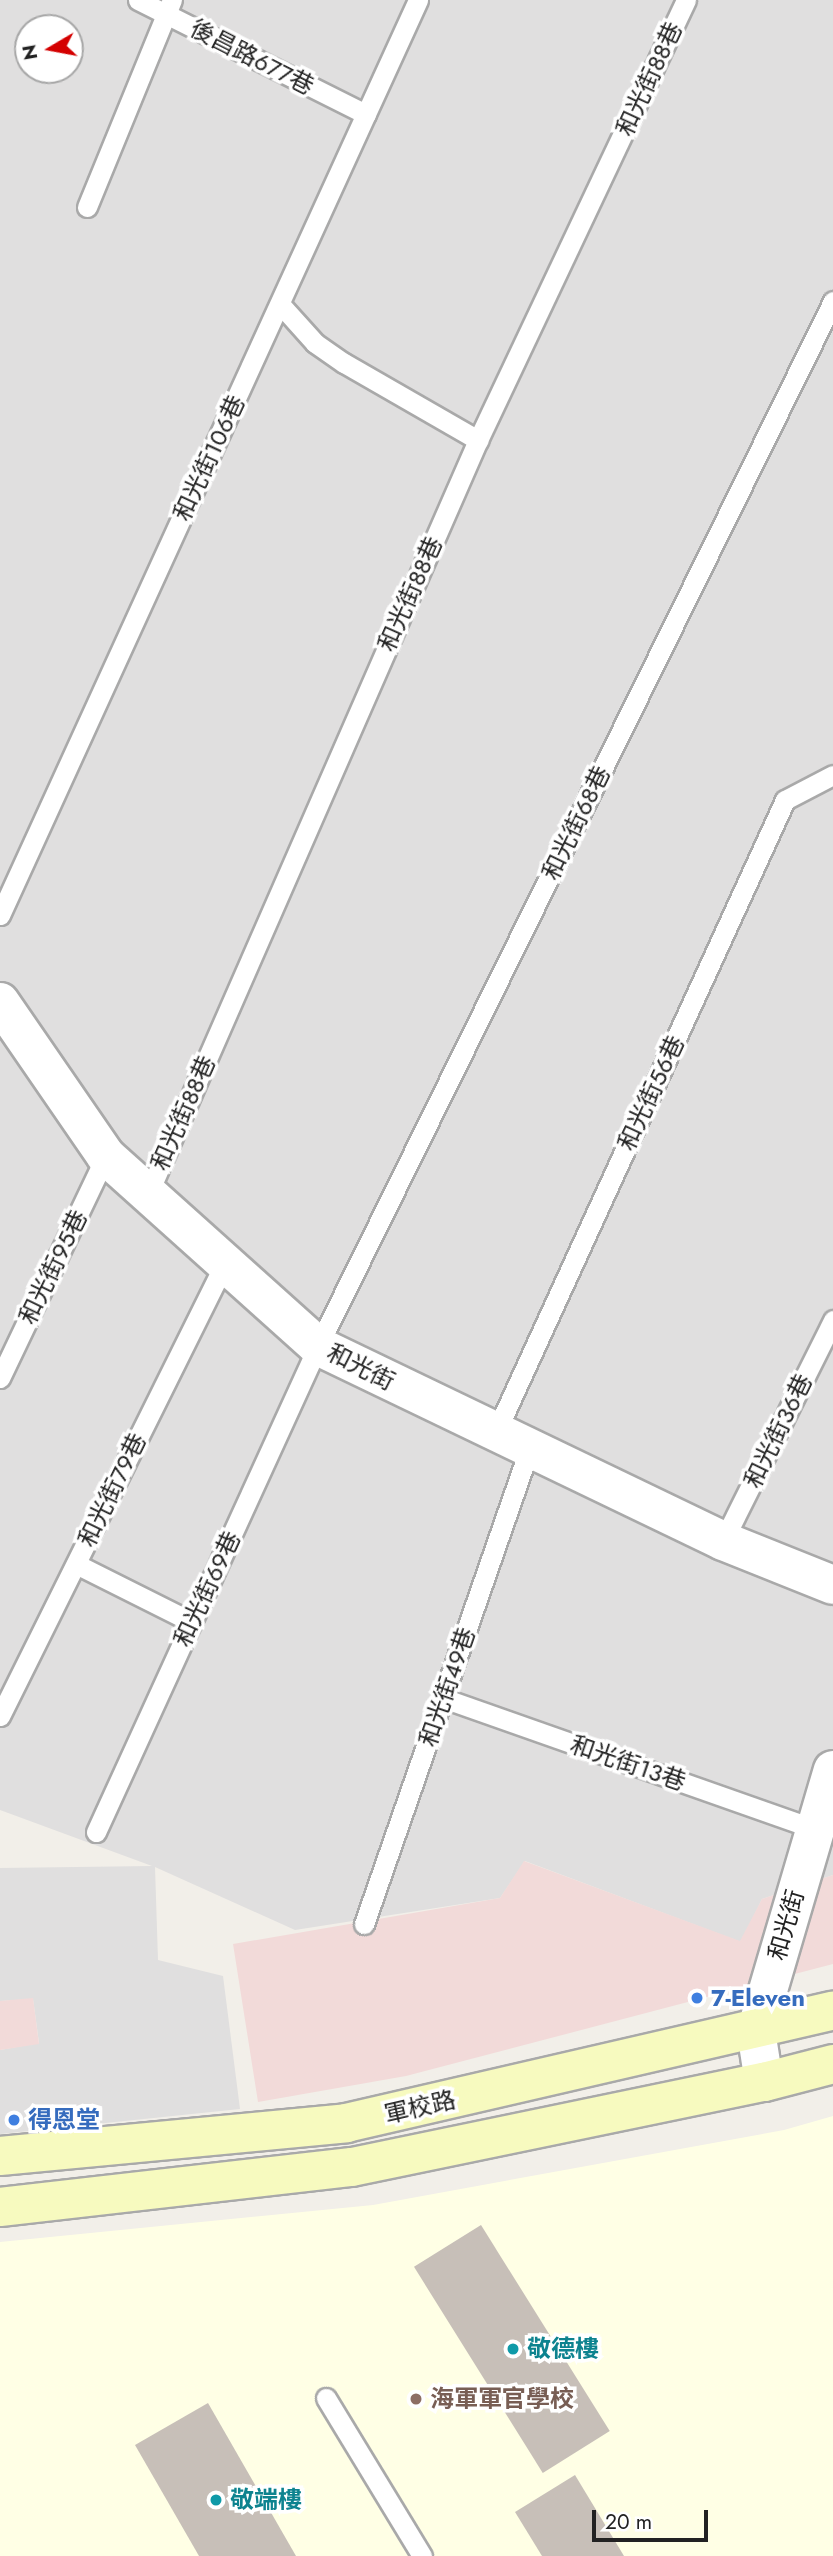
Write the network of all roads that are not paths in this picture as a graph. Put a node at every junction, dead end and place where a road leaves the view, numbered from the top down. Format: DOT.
graph roads {
  1 [pos="138,0"];
  2 [pos="418,0"];
  3 [pos="686,0"];
  4 [pos="169,7"];
  5 [pos="366,114"];
  6 [pos="87,207"];
  7 [pos="833,301"];
  8 [pos="280,304"];
  9 [pos="478,440"];
  10 [pos="833,775"];
  11 [pos="0,915"];
  12 [pos="0,1002"];
  13 [pos="106,1156"];
  14 [pos="148,1194"];
  15 [pos="225,1263"];
  16 [pos="833,1320"];
  17 [pos="318,1346"];
  18 [pos="0,1378"];
  19 [pos="512,1442"];
  20 [pos="723,1541"];
  21 [pos="76,1564"];
  22 [pos="833,1585"];
  23 [pos="192,1622"];
  24 [pos="443,1698"];
  25 [pos="0,1716"];
  26 [pos="833,1770"];
  27 [pos="813,1828"];
  28 [pos="96,1832"];
  29 [pos="364,1924"];
  30 [pos="833,2011"];
  31 [pos="757,2031"];
  32 [pos="833,2064"];
  33 [pos="764,2082"];
  34 [pos="0,2156"];
  35 [pos="0,2207"];
  36 [pos="326,2398"];
  37 [pos="422,2556"];
  1 -- 4 [label="lane, 後昌路677巷"];
  2 -- 5 [label="lane, 和光街106巷"];
  3 -- 9 [label="lane, 和光街88巷"];
  4 -- 5 [label="lane, 後昌路677巷"];
  4 -- 6 [label="lane"];
  5 -- 8 [label="lane, 和光街106巷"];
  7 -- 17 [label="lane, 和光街68巷"];
  8 -- 9 [label="lane"];
  8 -- 11 [label="lane, 和光街106巷"];
  9 -- 14 [label="lane, 和光街88巷"];
  10 -- 19 [label="lane, 和光街56巷"];
  12 -- 13 [label="street, 和光街"];
  13 -- 14 [label="street, 和光街"];
  13 -- 18 [label="lane, 和光街95巷"];
  14 -- 15 [label="street, 和光街"];
  15 -- 17 [label="street, 和光街"];
  15 -- 21 [label="lane, 和光街79巷"];
  16 -- 20 [label="lane, 和光街36巷"];
  17 -- 19 [label="street, 和光街"];
  17 -- 23 [label="lane, 和光街69巷"];
  19 -- 20 [label="street, 和光街"];
  19 -- 24 [label="lane, 和光街49巷"];
  20 -- 22 [label="street, 和光街"];
  21 -- 23 [label="lane"];
  21 -- 25 [label="lane, 和光街79巷"];
  23 -- 28 [label="lane, 和光街69巷"];
  24 -- 27 [label="lane, 和光街13巷"];
  24 -- 29 [label="lane, 和光街49巷"];
  26 -- 27 [label="street, 和光街"];
  27 -- 31 [label="street, 和光街"];
  30 -- 31 [label="street, 軍校路"];
  31 -- 33 [label="street, 和光街"];
  31 -- 34 [label="street, 軍校路"];
  32 -- 33 [label="street, 軍校路"];
  33 -- 35 [label="street, 軍校路"];
  36 -- 37 [label="lane"];
}
